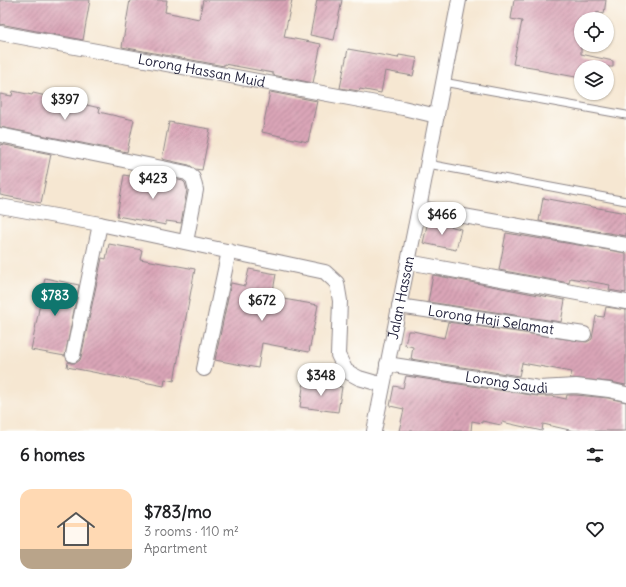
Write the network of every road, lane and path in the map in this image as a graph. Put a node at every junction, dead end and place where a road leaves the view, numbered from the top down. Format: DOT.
graph roads {
  1 [pos="459,0"];
  2 [pos="0,33"];
  3 [pos="443,82"];
  4 [pos="626,115"];
  5 [pos="437,116"];
  6 [pos="0,135"];
  7 [pos="428,164"];
  8 [pos="626,201"];
  9 [pos="0,206"];
  10 [pos="420,208"];
  11 [pos="100,224"];
  12 [pos="186,242"];
  13 [pos="626,245"];
  14 [pos="229,251"];
  15 [pos="408,262"];
  16 [pos="626,302"];
  17 [pos="399,306"];
  18 [pos="584,334"];
  19 [pos="73,355"];
  20 [pos="387,364"];
  21 [pos="204,369"];
  22 [pos="383,385"];
  23 [pos="626,394"];
  24 [pos="374,431"];
  1 -- 3 [label="street, Jalan Hassan"];
  2 -- 5 [label="street, Lorong Hassan Muid"];
  3 -- 4 [label="lane"];
  3 -- 5 [label="street, Jalan Hassan"];
  5 -- 7 [label="street, Jalan Hassan"];
  6 -- 12 [label="street"];
  7 -- 8 [label="lane"];
  7 -- 10 [label="street, Jalan Hassan"];
  9 -- 11 [label="street"];
  10 -- 13 [label="street"];
  10 -- 15 [label="street, Jalan Hassan"];
  11 -- 12 [label="street"];
  11 -- 19 [label="street"];
  12 -- 14 [label="street"];
  14 -- 21 [label="street"];
  14 -- 22 [label="street"];
  15 -- 16 [label="street"];
  15 -- 17 [label="street, Jalan Hassan"];
  17 -- 18 [label="street, Lorong Haji Selamat"];
  17 -- 20 [label="street, Jalan Hassan"];
  20 -- 22 [label="street, Jalan Hassan"];
  20 -- 23 [label="street, Lorong Saudi"];
  22 -- 24 [label="street, Jalan Hassan"];
}
